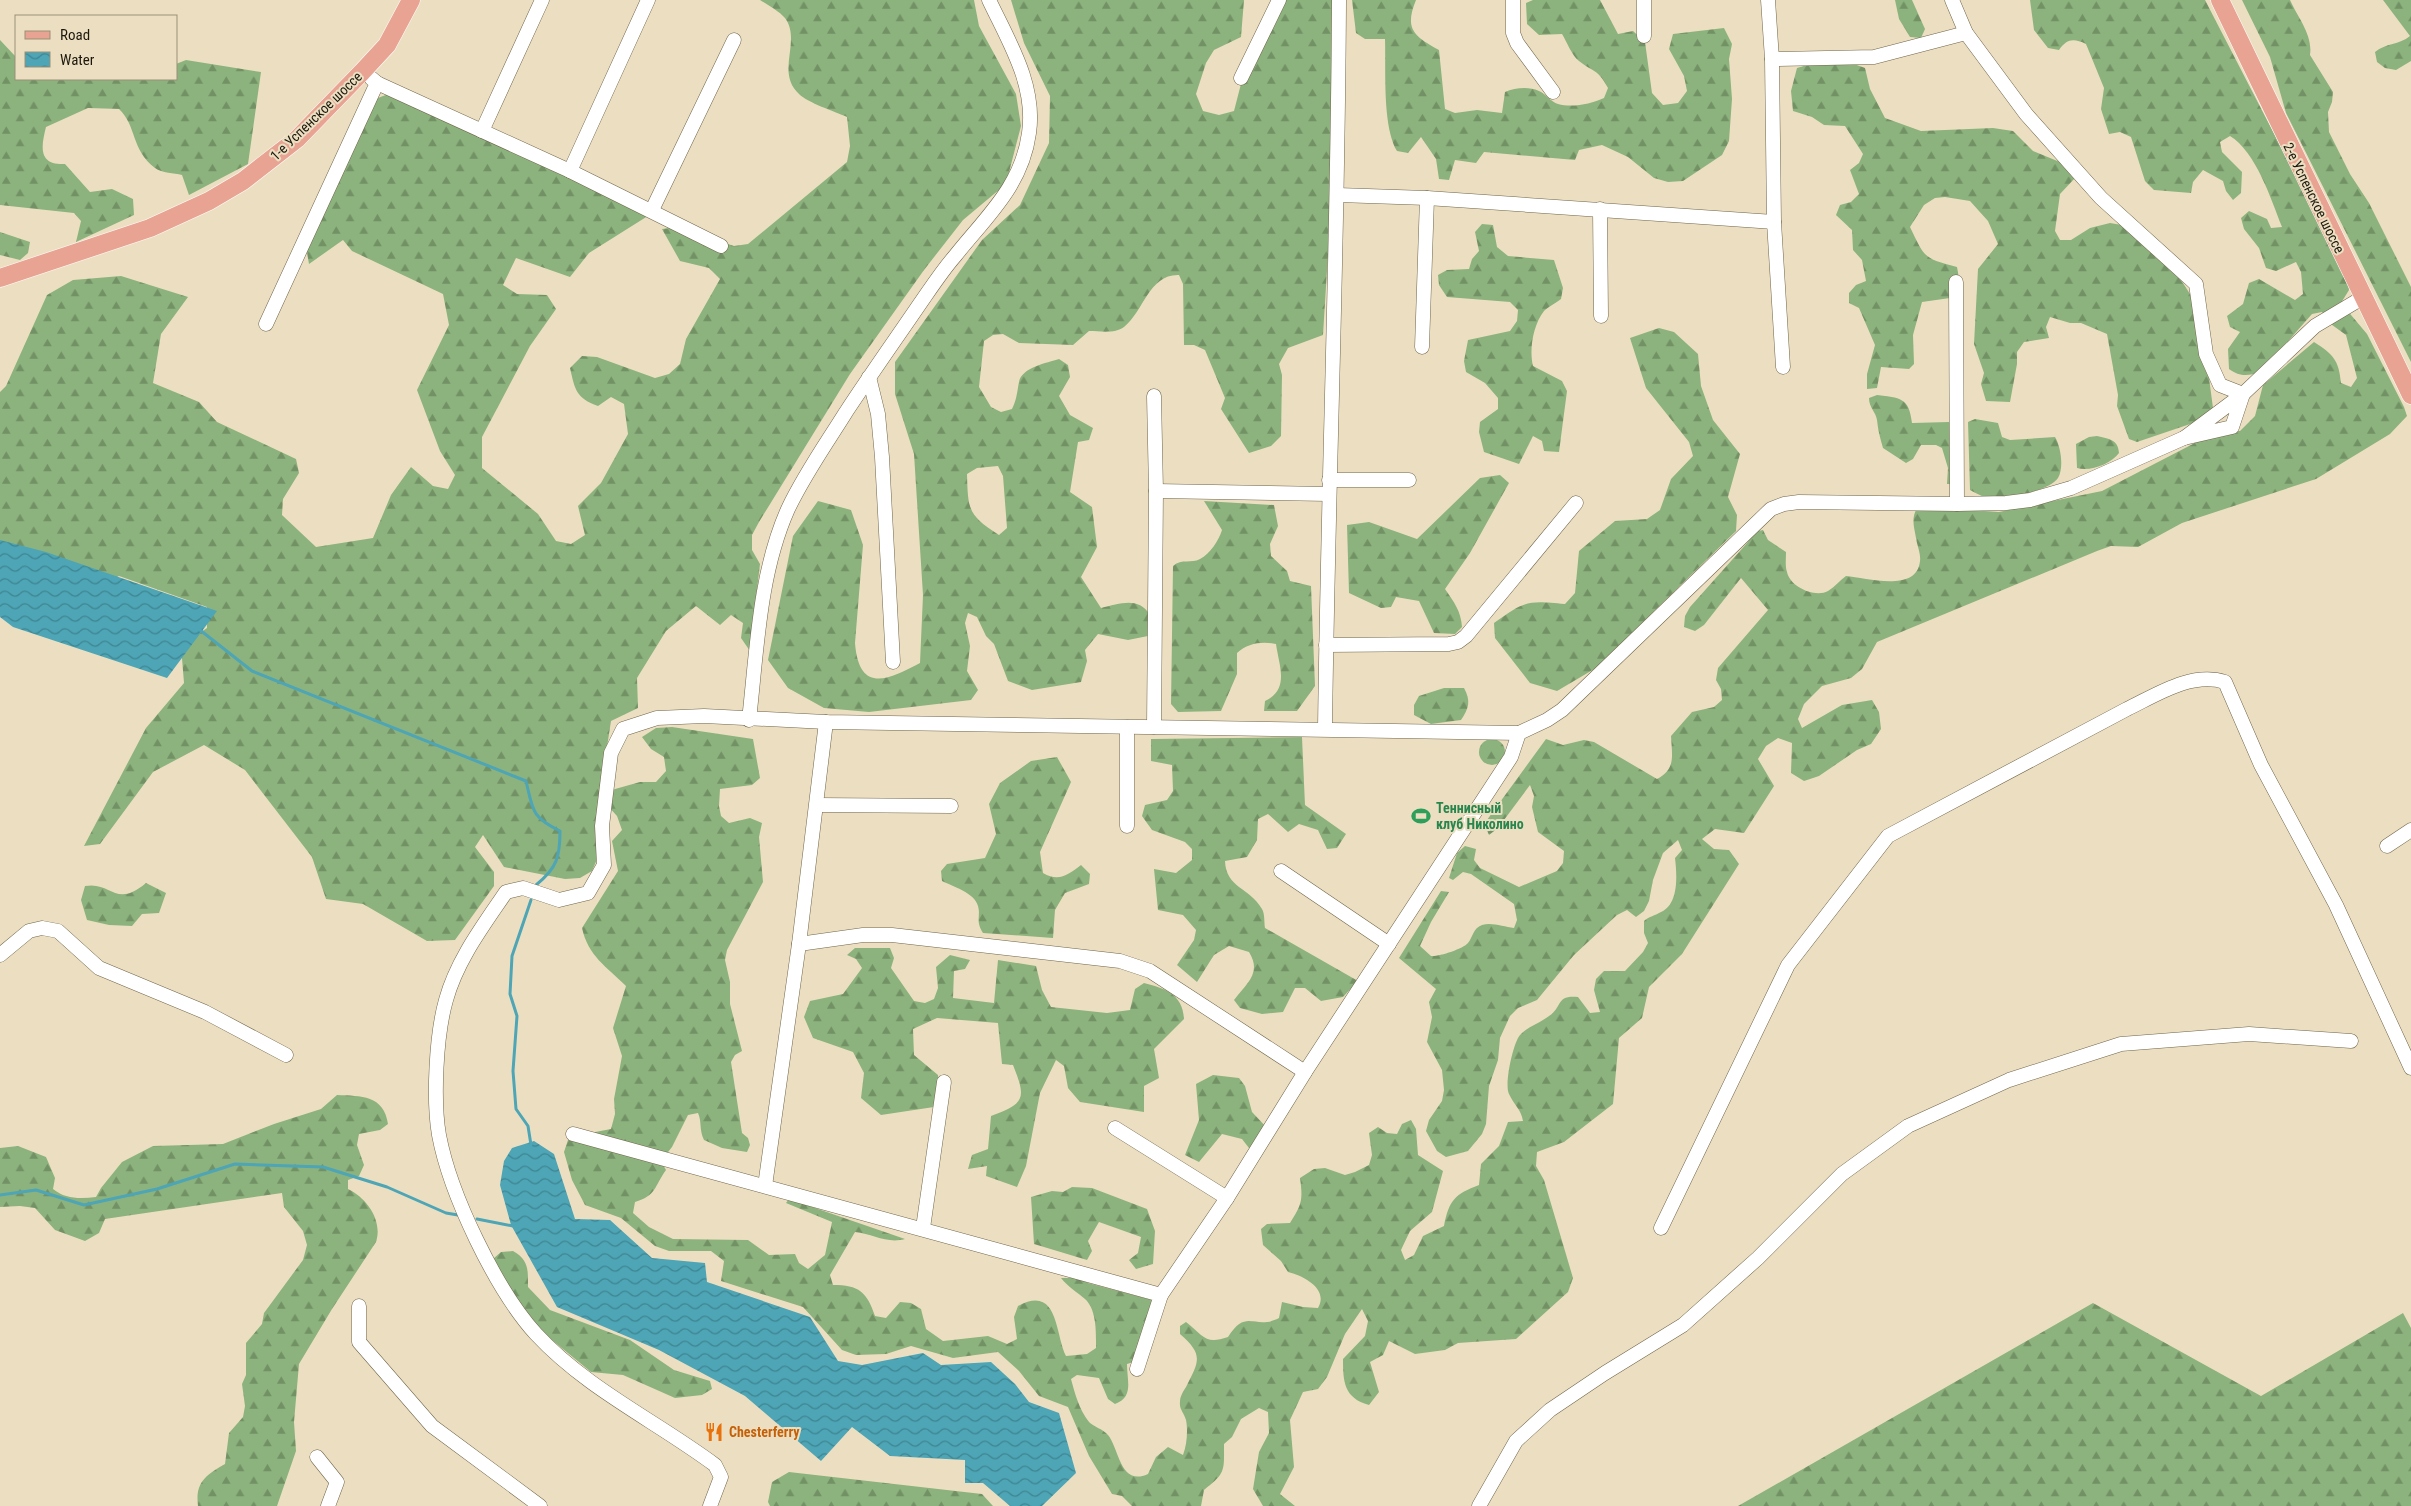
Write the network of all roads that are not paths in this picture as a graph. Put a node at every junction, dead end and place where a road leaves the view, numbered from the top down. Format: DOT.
graph roads {
  1 [pos="411,0"];
  2 [pos="542,0"];
  3 [pos="648,0"];
  4 [pos="989,0"];
  5 [pos="1279,0"];
  6 [pos="1339,0"];
  7 [pos="1513,0"];
  8 [pos="1644,0"];
  9 [pos="1768,0"];
  10 [pos="1952,0"];
  11 [pos="2220,0"];
  12 [pos="1966,33"];
  13 [pos="1644,36"];
  14 [pos="734,40"];
  15 [pos="1772,59"];
  16 [pos="362,72"];
  17 [pos="1241,78"];
  18 [pos="377,83"];
  19 [pos="1553,92"];
  20 [pos="482,131"];
  21 [pos="570,171"];
  22 [pos="1338,195"];
  23 [pos="1427,198"];
  24 [pos="1600,209"];
  25 [pos="652,210"];
  26 [pos="1774,222"];
  27 [pos="721,246"];
  28 [pos="0,278"];
  29 [pos="1956,282"];
  30 [pos="2362,298"];
  31 [pos="1601,316"];
  32 [pos="266,324"];
  33 [pos="1422,347"];
  34 [pos="1783,367"];
  35 [pos="869,377"];
  36 [pos="2243,394"];
  37 [pos="2411,395"];
  38 [pos="1154,396"];
  39 [pos="2184,438"];
  40 [pos="1409,480"];
  41 [pos="1328,487"];
  42 [pos="1156,491"];
  43 [pos="1576,503"];
  44 [pos="1957,504"];
  45 [pos="1326,645"];
  46 [pos="893,662"];
  47 [pos="749,720"];
  48 [pos="826,722"];
  49 [pos="1127,727"];
  50 [pos="1154,727"];
  51 [pos="1325,729"];
  52 [pos="1519,733"];
  53 [pos="818,805"];
  54 [pos="951,806"];
  55 [pos="1127,826"];
  56 [pos="2411,830"];
  57 [pos="2387,846"];
  58 [pos="1281,871"];
  59 [pos="799,944"];
  60 [pos="1389,944"];
  61 [pos="0,955"];
  62 [pos="2351,1041"];
  63 [pos="286,1055"];
  64 [pos="2411,1068"];
  65 [pos="1305,1072"];
  66 [pos="944,1082"];
  67 [pos="1115,1128"];
  68 [pos="574,1134"];
  69 [pos="765,1186"];
  70 [pos="1226,1198"];
  71 [pos="923,1228"];
  72 [pos="1661,1228"];
  73 [pos="1161,1294"];
  74 [pos="359,1306"];
  75 [pos="1137,1369"];
  76 [pos="317,1457"];
  77 [pos="328,1506"];
  78 [pos="540,1506"];
  79 [pos="710,1506"];
  80 [pos="1479,1506"];
  1 -- 16 [label="main road, 1-е Успенское шоссе"];
  2 -- 20 [label="street"];
  3 -- 21 [label="street"];
  4 -- 35 [label="street"];
  5 -- 17 [label="street"];
  6 -- 22 [label="street"];
  7 -- 19 [label="street"];
  8 -- 13 [label="street"];
  9 -- 15 [label="street"];
  10 -- 12 [label="street"];
  11 -- 30 [label="main road, 2-е Успенское шоссе"];
  12 -- 15 [label="street"];
  12 -- 36 [label="street"];
  14 -- 25 [label="street"];
  15 -- 26 [label="street"];
  16 -- 18 [label="street"];
  16 -- 28 [label="main road, 1-е Успенское шоссе"];
  18 -- 20 [label="street"];
  18 -- 32 [label="street"];
  20 -- 21 [label="street"];
  21 -- 25 [label="street"];
  22 -- 23 [label="street"];
  22 -- 41 [label="street"];
  23 -- 24 [label="street"];
  23 -- 33 [label="street"];
  24 -- 26 [label="street"];
  24 -- 31 [label="street"];
  25 -- 27 [label="street"];
  26 -- 34 [label="street"];
  29 -- 44 [label="street"];
  30 -- 36 [label="street"];
  30 -- 37 [label="main road, 2-е Успенское шоссе"];
  35 -- 46 [label="street"];
  35 -- 47 [label="street"];
  36 -- 39 [label="street"];
  36 -- 39 [label="street"];
  38 -- 42 [label="street"];
  39 -- 44 [label="street"];
  40 -- 41 [label="street"];
  41 -- 42 [label="street"];
  41 -- 45 [label="street"];
  42 -- 50 [label="street"];
  43 -- 45 [label="street"];
  44 -- 52 [label="street"];
  45 -- 51 [label="street"];
  47 -- 48 [label="street"];
  47 -- 79 [label="street"];
  48 -- 49 [label="street"];
  48 -- 53 [label="street"];
  49 -- 50 [label="street"];
  49 -- 55 [label="street"];
  50 -- 51 [label="street"];
  51 -- 52 [label="street"];
  52 -- 60 [label="street"];
  53 -- 54 [label="street"];
  53 -- 59 [label="street"];
  56 -- 57 [label="street"];
  58 -- 60 [label="street"];
  59 -- 65 [label="street"];
  59 -- 69 [label="street"];
  60 -- 65 [label="street"];
  61 -- 63 [label="street"];
  62 -- 80 [label="street"];
  64 -- 72 [label="street"];
  65 -- 70 [label="street"];
  66 -- 71 [label="street"];
  67 -- 70 [label="street"];
  68 -- 69 [label="street"];
  69 -- 71 [label="street"];
  70 -- 73 [label="street"];
  71 -- 73 [label="street"];
  73 -- 75 [label="street"];
  74 -- 78 [label="street"];
  76 -- 77 [label="street"];
}
